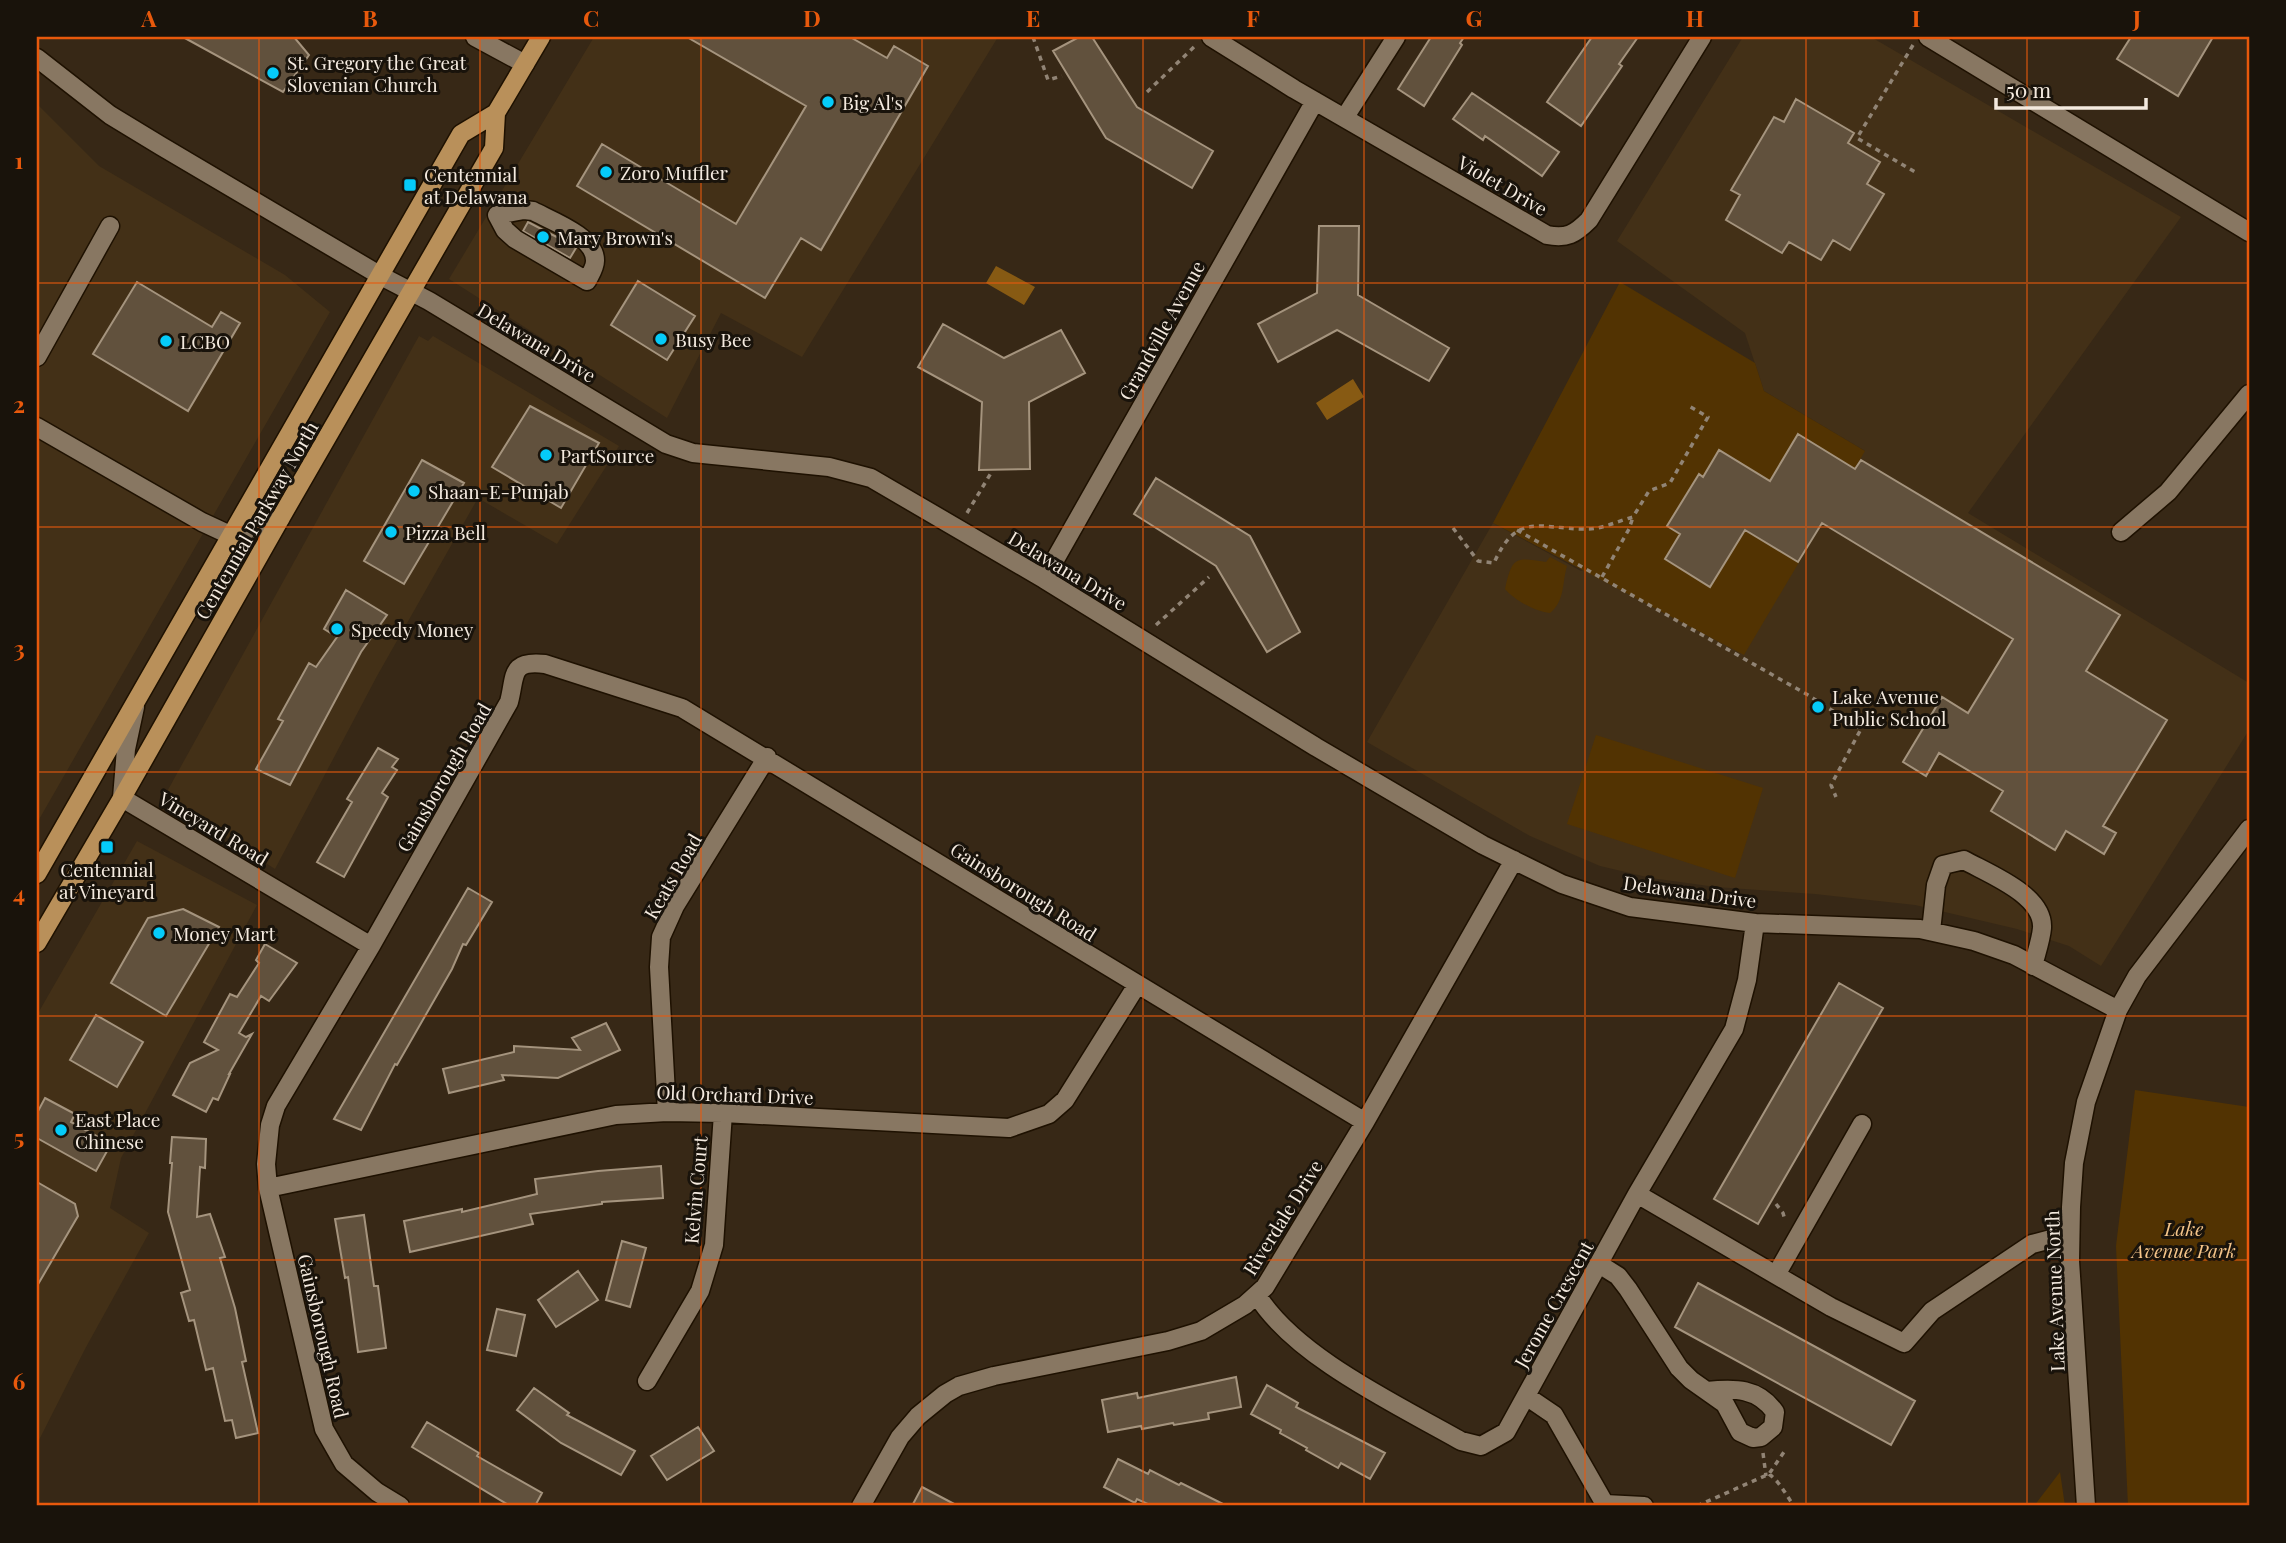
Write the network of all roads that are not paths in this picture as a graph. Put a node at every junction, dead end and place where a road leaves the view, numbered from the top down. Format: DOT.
graph roads {
  1 [pos="475,37"];
  2 [pos="541,37"];
  3 [pos="1211,37"];
  4 [pos="1396,37"];
  5 [pos="1702,37"];
  6 [pos="1928,37"];
  7 [pos="37,58"];
  8 [pos="525,64"];
  9 [pos="1315,101"];
  10 [pos="496,113"];
  11 [pos="1345,117"];
  12 [pos="501,223"];
  13 [pos="110,226"];
  14 [pos="2249,232"];
  15 [pos="381,276"];
  16 [pos="411,292"];
  17 [pos="37,357"];
  18 [pos="2249,394"];
  19 [pos="37,427"];
  20 [pos="280,519"];
  21 [pos="2121,532"];
  22 [pos="230,535"];
  23 [pos="1044,579"];
  24 [pos="136,698"];
  25 [pos="767,757"];
  26 [pos="122,798"];
  27 [pos="2249,830"];
  28 [pos="1514,860"];
  29 [pos="37,874"];
  30 [pos="1755,923"];
  31 [pos="1931,931"];
  32 [pos="37,943"];
  33 [pos="371,946"];
  34 [pos="2033,966"];
  35 [pos="1137,985"];
  36 [pos="2118,1010"];
  37 [pos="667,1112"];
  38 [pos="723,1113"];
  39 [pos="1365,1122"];
  40 [pos="1862,1124"];
  41 [pos="268,1188"];
  42 [pos="1637,1194"];
  43 [pos="2070,1234"];
  44 [pos="1599,1264"];
  45 [pos="1776,1275"];
  46 [pos="1257,1295"];
  47 [pos="647,1381"];
  48 [pos="1707,1391"];
  49 [pos="1526,1396"];
  50 [pos="1605,1505"];
  51 [pos="400,1506"];
  52 [pos="861,1506"];
  53 [pos="1644,1506"];
  54 [pos="2085,1506"];
  1 -- 8 [label="street"];
  2 -- 8 [label="main road, Centennial Parkway North"];
  3 -- 9 [label="street, Violet Drive"];
  4 -- 11 [label="street"];
  5 -- 11 [label="street, Violet Drive"];
  6 -- 14 [label="street"];
  7 -- 15 [label="street, Delawana Drive"];
  8 -- 10 [label="main road, Centennial Parkway North"];
  9 -- 11 [label="street, Violet Drive"];
  9 -- 23 [label="street, Grandville Avenue"];
  10 -- 15 [label="main road, Centennial Parkway North"];
  10 -- 16 [label="main road, Centennial Parkway North"];
  12 -- 12 [label="street"];
  13 -- 17 [label="street"];
  15 -- 16 [label="street, Delawana Drive"];
  15 -- 22 [label="main road, Centennial Parkway North"];
  16 -- 20 [label="main road, Centennial Parkway North"];
  16 -- 23 [label="street, Delawana Drive"];
  18 -- 21 [label="street"];
  19 -- 22 [label="street"];
  20 -- 22 [label="street"];
  20 -- 26 [label="main road, Centennial Parkway North"];
  22 -- 24 [label="main road, Centennial Parkway North"];
  23 -- 28 [label="street, Delawana Drive"];
  24 -- 26 [label="street"];
  24 -- 29 [label="main road, Centennial Parkway North"];
  25 -- 33 [label="street, Gainsborough Road"];
  25 -- 35 [label="street, Gainsborough Road"];
  25 -- 37 [label="street, Keats Road"];
  26 -- 32 [label="main road, Centennial Parkway North"];
  26 -- 33 [label="street, Vineyard Road"];
  27 -- 36 [label="street, Lake Avenue North"];
  28 -- 30 [label="street, Delawana Drive"];
  28 -- 39 [label="street, Riverdale Drive"];
  30 -- 31 [label="street, Delawana Drive"];
  30 -- 42 [label="street, Jerome Crescent"];
  31 -- 34 [label="street, Delawana Drive"];
  31 -- 34 [label="street"];
  33 -- 41 [label="street, Gainsborough Road"];
  34 -- 36 [label="street, Delawana Drive"];
  35 -- 38 [label="street, Old Orchard Drive"];
  35 -- 39 [label="street, Gainsborough Road"];
  36 -- 43 [label="street, Lake Avenue North"];
  37 -- 38 [label="street, Old Orchard Drive"];
  37 -- 41 [label="street, Old Orchard Drive"];
  38 -- 47 [label="street, Kelvin Court"];
  39 -- 46 [label="street, Riverdale Drive"];
  40 -- 45 [label="street"];
  41 -- 51 [label="street, Gainsborough Road"];
  42 -- 44 [label="street, Jerome Crescent"];
  42 -- 45 [label="street"];
  43 -- 45 [label="street"];
  43 -- 54 [label="street, Lake Avenue North"];
  44 -- 48 [label="street"];
  44 -- 49 [label="street, Jerome Crescent"];
  46 -- 49 [label="street, Jerome Crescent"];
  46 -- 52 [label="street, Riverdale Drive"];
  49 -- 50 [label="street"];
  50 -- 53 [label="street"];
}
